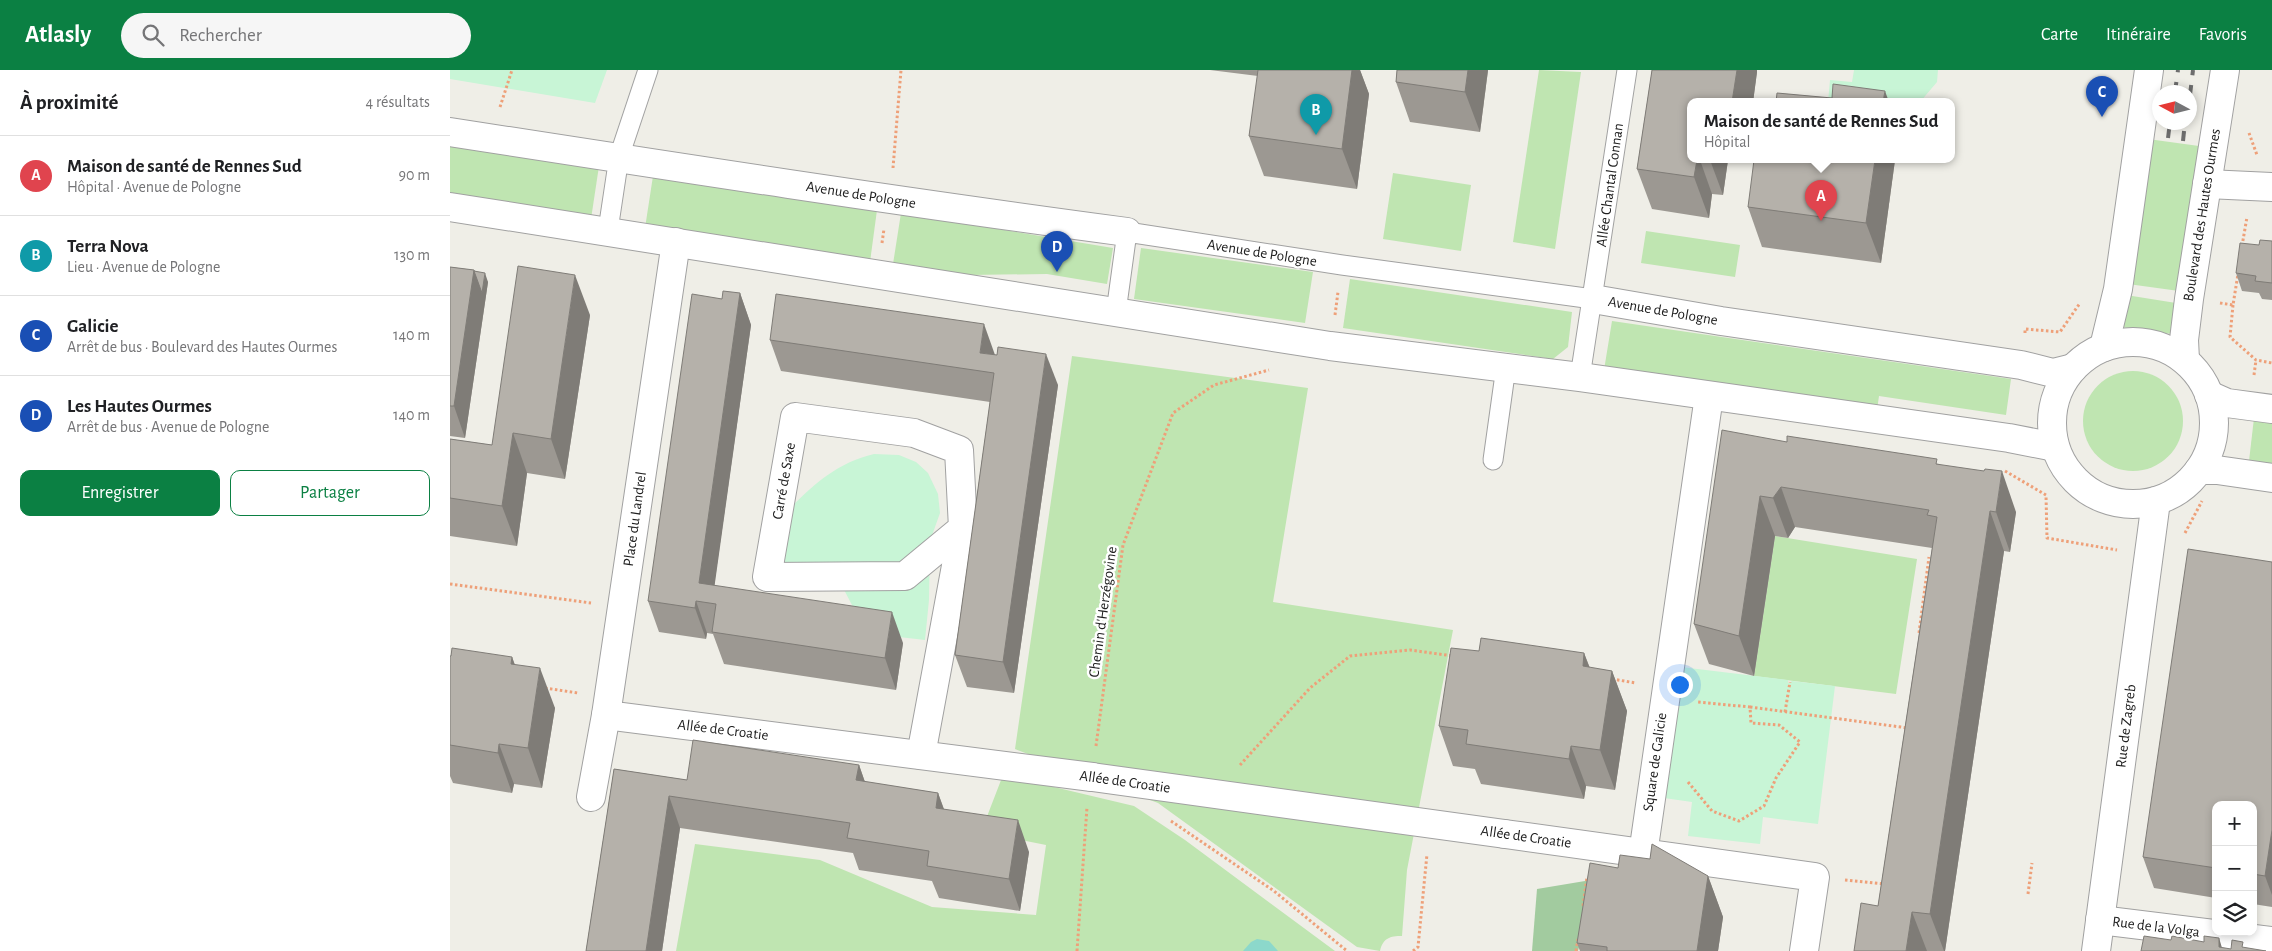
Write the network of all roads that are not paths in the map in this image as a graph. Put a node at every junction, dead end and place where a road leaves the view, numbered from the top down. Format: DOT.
graph roads {
  1 [pos="648,70"];
  2 [pos="1627,70"];
  3 [pos="2150,70"];
  4 [pos="2225,70"];
  5 [pos="450,132"];
  6 [pos="619,158"];
  7 [pos="2207,184"];
  8 [pos="2272,187"];
  9 [pos="450,207"];
  10 [pos="608,230"];
  11 [pos="1127,232"];
  12 [pos="676,242"];
  13 [pos="1594,299"];
  14 [pos="1116,312"];
  15 [pos="2104,347"];
  16 [pos="2185,360"];
  17 [pos="1506,368"];
  18 [pos="2073,368"];
  19 [pos="1580,377"];
  20 [pos="2209,395"];
  21 [pos="1710,396"];
  22 [pos="2272,409"];
  23 [pos="2056,447"];
  24 [pos="1493,460"];
  25 [pos="2199,470"];
  26 [pos="2272,478"];
  27 [pos="2156,501"];
  28 [pos="963,528"];
  29 [pos="607,706"];
  30 [pos="921,755"];
  31 [pos="591,797"];
  32 [pos="1643,854"];
  33 [pos="2100,920"];
  34 [pos="2272,941"];
  35 [pos="1804,951"];
  36 [pos="2096,951"];
  1 -- 6 [label="lane"];
  2 -- 13 [label="lane, Allée Chantal Connan"];
  3 -- 15 [label="street"];
  4 -- 7 [label="street, Boulevard des Hautes Ourmes"];
  5 -- 6 [label="street, Avenue de Pologne"];
  6 -- 10 [label="lane"];
  6 -- 11 [label="street, Avenue de Pologne"];
  7 -- 8 [label="street"];
  7 -- 16 [label="street, Boulevard des Hautes Ourmes"];
  9 -- 10 [label="street"];
  10 -- 12 [label="street"];
  11 -- 13 [label="lane, Avenue de Pologne"];
  11 -- 14 [label="lane"];
  12 -- 14 [label="street"];
  12 -- 29 [label="street, Place du Landrel"];
  13 -- 18 [label="street, Avenue de Pologne"];
  13 -- 19 [label="lane, Allée Chantal Connan"];
  14 -- 17 [label="street"];
  15 -- 16 [label="street"];
  15 -- 18 [label="street"];
  16 -- 20 [label="street"];
  17 -- 19 [label="street"];
  17 -- 24 [label="lane"];
  18 -- 23 [label="street"];
  19 -- 21 [label="street"];
  20 -- 22 [label="street"];
  20 -- 25 [label="street"];
  21 -- 23 [label="street"];
  21 -- 32 [label="street, Square de Galicie"];
  23 -- 27 [label="street"];
  25 -- 26 [label="street"];
  25 -- 27 [label="street"];
  27 -- 33 [label="street, Rue de Zagreb"];
  28 -- 28 [label="street, Carré de Saxe"];
  28 -- 30 [label="street, Carré de Saxe"];
  29 -- 30 [label="street, Allée de Croatie"];
  29 -- 31 [label="street, Place du Landrel"];
  30 -- 32 [label="street, Allée de Croatie"];
  32 -- 35 [label="street"];
  33 -- 34 [label="street, Rue de la Volga"];
  33 -- 36 [label="street, Rue de Zagreb"];
}
